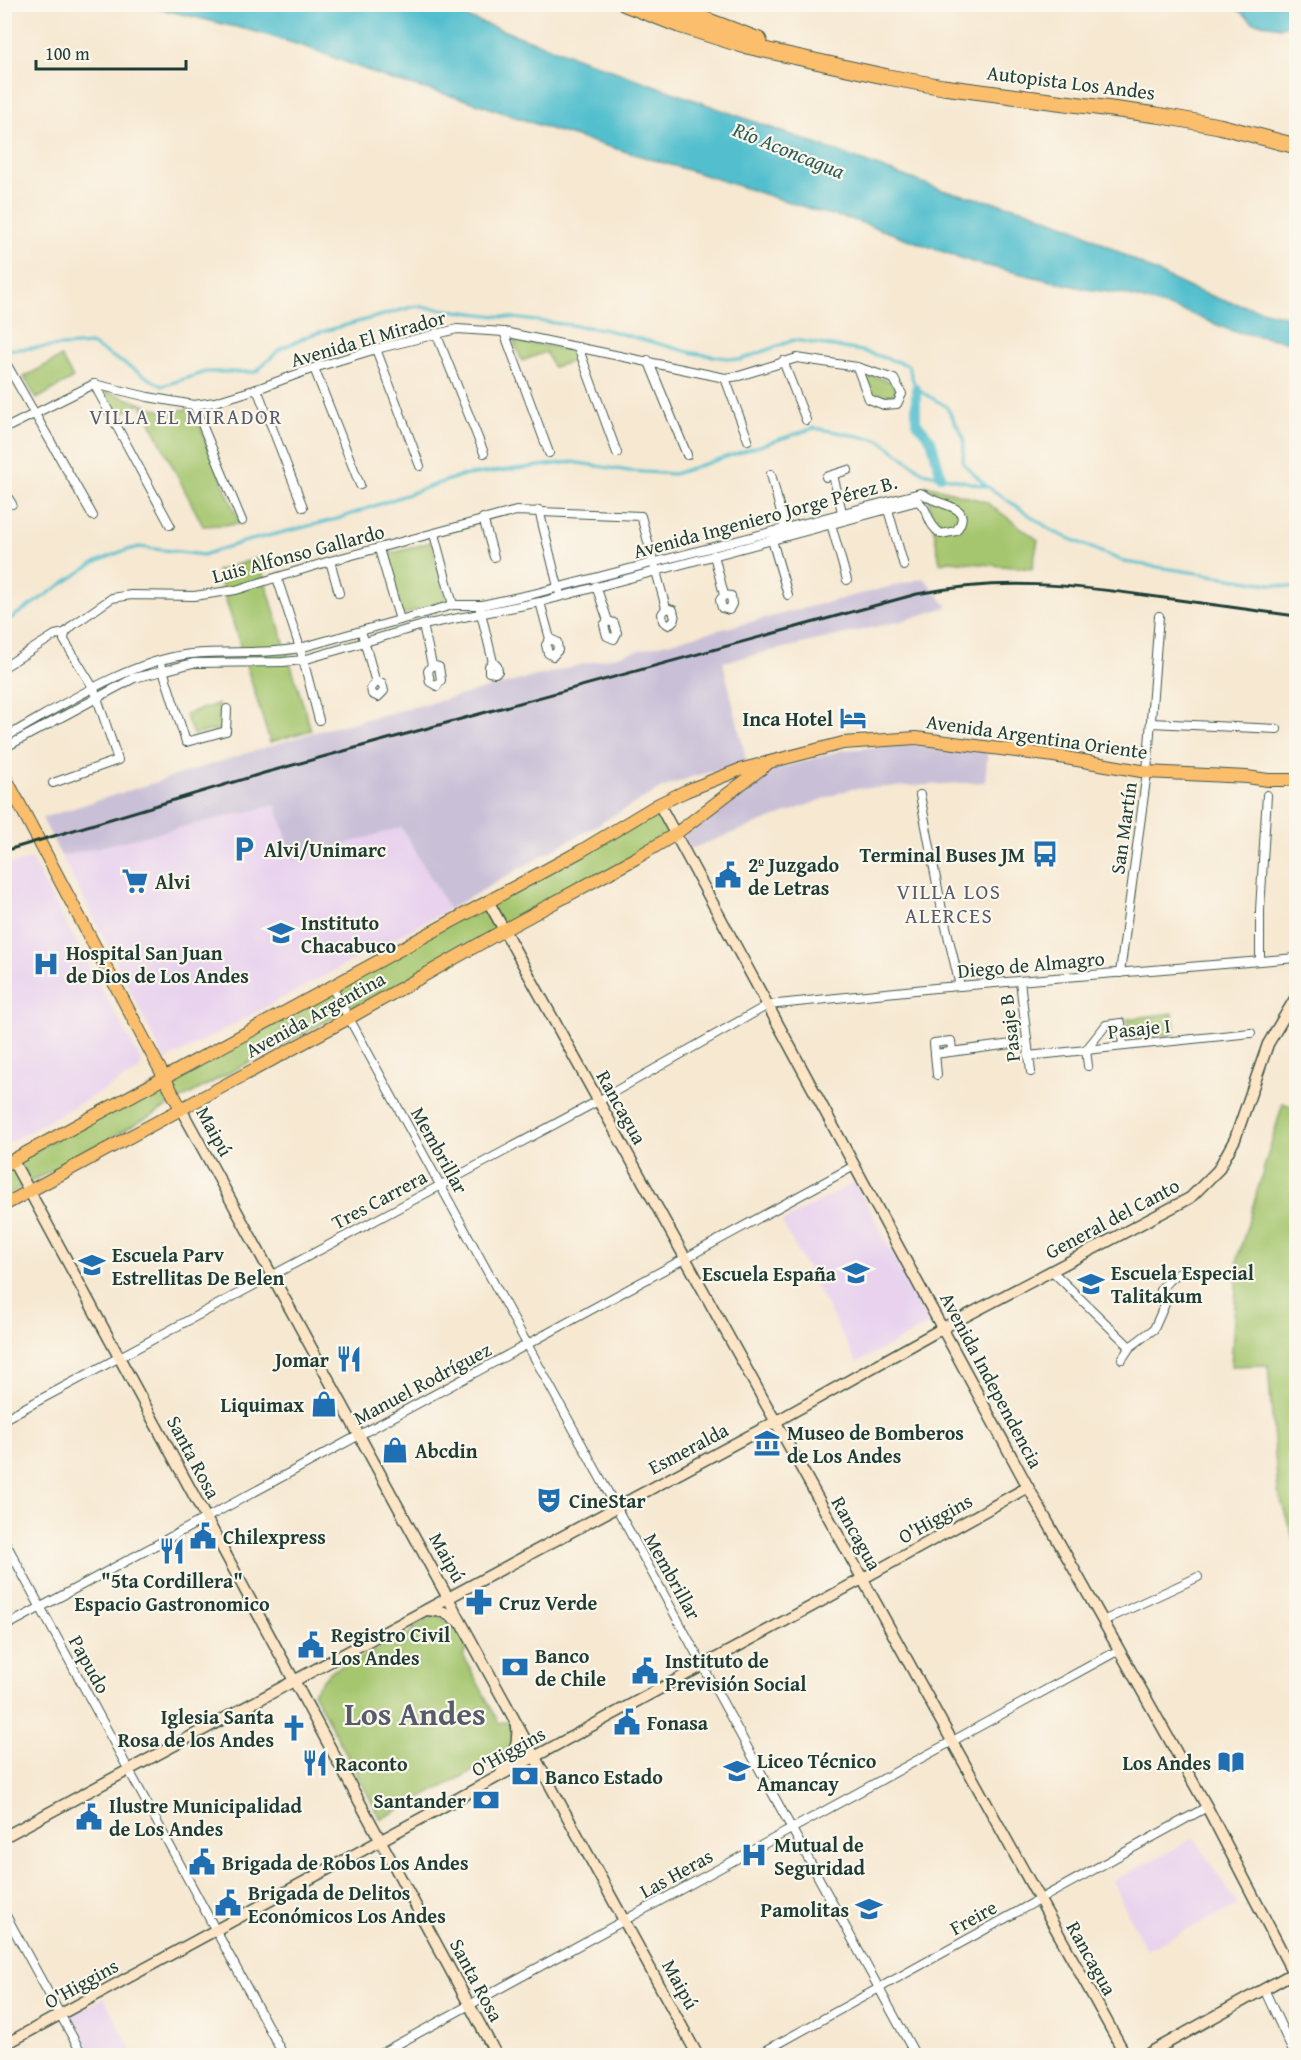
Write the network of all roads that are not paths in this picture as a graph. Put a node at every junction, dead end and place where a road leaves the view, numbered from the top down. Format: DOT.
graph roads {
  1 [pos="625,4"];
  2 [pos="664,4"];
  3 [pos="839,66"];
  4 [pos="1296,146"];
  5 [pos="504,332"];
  6 [pos="436,333"];
  7 [pos="578,347"];
  8 [pos="376,349"];
  9 [pos="648,360"];
  10 [pos="783,361"];
  11 [pos="8,365"];
  12 [pos="314,368"];
  13 [pos="857,368"];
  14 [pos="725,378"];
  15 [pos="94,384"];
  16 [pos="257,389"];
  17 [pos="194,405"];
  18 [pos="36,412"];
  19 [pos="806,420"];
  20 [pos="4,429"];
  21 [pos="748,440"];
  22 [pos="483,453"];
  23 [pos="549,453"];
  24 [pos="618,453"];
  25 [pos="687,455"];
  26 [pos="420,466"];
  27 [pos="848,470"];
  28 [pos="771,474"];
  29 [pos="360,485"];
  30 [pos="4,491"];
  31 [pos="12,504"];
  32 [pos="887,505"];
  33 [pos="303,507"];
  34 [pos="539,510"];
  35 [pos="842,512"];
  36 [pos="93,516"];
  37 [pos="483,518"];
  38 [pos="242,521"];
  39 [pos="831,524"];
  40 [pos="170,525"];
  41 [pos="785,529"];
  42 [pos="434,534"];
  43 [pos="772,540"];
  44 [pos="379,549"];
  45 [pos="714,555"];
  46 [pos="494,557"];
  47 [pos="330,561"];
  48 [pos="904,566"];
  49 [pos="655,567"];
  50 [pos="277,578"];
  51 [pos="847,580"];
  52 [pos="596,586"];
  53 [pos="559,591"];
  54 [pos="339,593"];
  55 [pos="724,595"];
  56 [pos="788,595"];
  57 [pos="540,602"];
  58 [pos="453,605"];
  59 [pos="666,608"];
  60 [pos="480,609"];
  61 [pos="1159,616"];
  62 [pos="400,620"];
  63 [pos="608,621"];
  64 [pos="423,625"];
  65 [pos="362,631"];
  66 [pos="65,633"];
  67 [pos="550,639"];
  68 [pos="365,642"];
  69 [pos="300,648"];
  70 [pos="218,658"];
  71 [pos="160,660"];
  72 [pos="303,660"];
  73 [pos="493,662"];
  74 [pos="432,665"];
  75 [pos="4,667"];
  76 [pos="163,670"];
  77 [pos="376,683"];
  78 [pos="96,693"];
  79 [pos="227,709"];
  80 [pos="319,720"];
  81 [pos="1151,723"];
  82 [pos="1276,729"];
  83 [pos="4,738"];
  84 [pos="4,747"];
  85 [pos="773,760"];
  86 [pos="1147,772"];
  87 [pos="4,775"];
  88 [pos="1296,780"];
  89 [pos="53,783"];
  90 [pos="920,795"];
  91 [pos="1267,795"];
  92 [pos="659,804"];
  93 [pos="674,835"];
  94 [pos="488,901"];
  95 [pos="504,930"];
  96 [pos="1296,958"];
  97 [pos="1260,961"];
  98 [pos="1120,973"];
  99 [pos="1020,981"];
  100 [pos="960,986"];
  101 [pos="332,987"];
  102 [pos="1296,998"];
  103 [pos="768,1005"];
  104 [pos="350,1018"];
  105 [pos="1251,1033"];
  106 [pos="1027,1042"];
  107 [pos="1123,1046"];
  108 [pos="1086,1050"];
  109 [pos="952,1051"];
  110 [pos="935,1054"];
  111 [pos="1028,1056"];
  112 [pos="1088,1066"];
  113 [pos="1031,1072"];
  114 [pos="937,1075"];
  115 [pos="164,1078"];
  116 [pos="598,1101"];
  117 [pos="181,1109"];
  118 [pos="9,1163"];
  119 [pos="854,1166"];
  120 [pos="441,1185"];
  121 [pos="30,1191"];
  122 [pos="4,1205"];
  123 [pos="685,1258"];
  124 [pos="1187,1268"];
  125 [pos="1052,1271"];
  126 [pos="272,1276"];
  127 [pos="943,1328"];
  128 [pos="528,1344"];
  129 [pos="1130,1347"];
  130 [pos="120,1357"];
  131 [pos="1122,1359"];
  132 [pos="4,1419"];
  133 [pos="775,1422"];
  134 [pos="359,1435"];
  135 [pos="1028,1487"];
  136 [pos="617,1507"];
  137 [pos="206,1518"];
  138 [pos="4,1540"];
  139 [pos="1198,1577"];
  140 [pos="862,1579"];
  141 [pos="448,1598"];
  142 [pos="41,1607"];
  143 [pos="425,1610"];
  144 [pos="1102,1621"];
  145 [pos="464,1626"];
  146 [pos="4,1627"];
  147 [pos="1119,1650"];
  148 [pos="325,1664"];
  149 [pos="703,1665"];
  150 [pos="294,1681"];
  151 [pos="306,1701"];
  152 [pos="517,1722"];
  153 [pos="952,1741"];
  154 [pos="535,1757"];
  155 [pos="129,1770"];
  156 [pos="494,1779"];
  157 [pos="1207,1807"];
  158 [pos="366,1813"];
  159 [pos="404,1828"];
  160 [pos="792,1829"];
  161 [pos="4,1837"];
  162 [pos="381,1841"];
  163 [pos="1039,1899"];
  164 [pos="4,1912"];
  165 [pos="624,1920"];
  166 [pos="216,1930"];
  167 [pos="1295,1973"];
  168 [pos="879,1988"];
  169 [pos="1264,1989"];
  170 [pos="470,2005"];
  171 [pos="61,2014"];
  172 [pos="1284,2035"];
  173 [pos="1296,2041"];
  174 [pos="4,2045"];
  175 [pos="83,2055"];
  176 [pos="284,2055"];
  177 [pos="376,2055"];
  178 [pos="497,2055"];
  179 [pos="698,2055"];
  180 [pos="756,2055"];
  181 [pos="916,2055"];
  182 [pos="1126,2055"];
  183 [pos="1144,2055"];
  184 [pos="1295,2055"];
  1 -- 3 [label="highway, Autopista Los Andes"];
  2 -- 3 [label="highway, Autopista Los Andes"];
  3 -- 4 [label="highway, Autopista Los Andes"];
  5 -- 6 [label="street, Avenida El Mirador"];
  5 -- 7 [label="street, Avenida El Mirador"];
  5 -- 23 [label="street"];
  6 -- 8 [label="street, Avenida El Mirador"];
  6 -- 22 [label="street"];
  7 -- 9 [label="street, Avenida El Mirador"];
  7 -- 24 [label="street"];
  8 -- 12 [label="street, Avenida El Mirador"];
  8 -- 26 [label="street"];
  9 -- 14 [label="street, Avenida El Mirador"];
  9 -- 25 [label="street"];
  10 -- 13 [label="street, Avenida El Mirador"];
  10 -- 14 [label="street, Avenida El Mirador"];
  10 -- 19 [label="street"];
  11 -- 18 [label="street"];
  12 -- 16 [label="street, Avenida El Mirador"];
  12 -- 29 [label="street"];
  13 -- 13 [label="street, Avenida El Mirador"];
  14 -- 21 [label="street"];
  15 -- 17 [label="street, Avenida El Mirador"];
  15 -- 18 [label="street"];
  15 -- 40 [label="street"];
  16 -- 17 [label="street, Avenida El Mirador"];
  16 -- 33 [label="street"];
  17 -- 38 [label="street"];
  18 -- 20 [label="street"];
  18 -- 36 [label="street"];
  27 -- 35 [label="street"];
  28 -- 41 [label="street"];
  30 -- 31 [label="street"];
  32 -- 32 [label="street, Avenida Ingeniero Jorge Pérez B."];
  32 -- 35 [label="street, Avenida Ingeniero Jorge Pérez B."];
  32 -- 39 [label="street, Avenida Ingeniero Jorge Pérez B."];
  32 -- 48 [label="street"];
  34 -- 37 [label="street, Luis Alfonso Gallardo"];
  34 -- 49 [label="street, Luis Alfonso Gallardo"];
  34 -- 53 [label="street"];
  35 -- 41 [label="street, Avenida Ingeniero Jorge Pérez B."];
  37 -- 42 [label="street, Luis Alfonso Gallardo"];
  37 -- 46 [label="street"];
  39 -- 43 [label="street, Avenida Ingeniero Jorge Pérez B."];
  39 -- 51 [label="street"];
  41 -- 43 [label="street"];
  41 -- 49 [label="street, Avenida Ingeniero Jorge Pérez B."];
  42 -- 44 [label="street, Luis Alfonso Gallardo"];
  42 -- 58 [label="street"];
  43 -- 45 [label="street, Avenida Ingeniero Jorge Pérez B."];
  43 -- 56 [label="street"];
  44 -- 47 [label="street, Luis Alfonso Gallardo"];
  44 -- 62 [label="street"];
  45 -- 49 [label="street, Avenida Ingeniero Jorge Pérez B."];
  45 -- 55 [label="street"];
  47 -- 50 [label="street, Luis Alfonso Gallardo"];
  47 -- 54 [label="street"];
  49 -- 52 [label="street, Avenida Ingeniero Jorge Pérez B."];
  49 -- 53 [label="street, Avenida Ingeniero Jorge Pérez B."];
  49 -- 59 [label="street"];
  50 -- 66 [label="street, Luis Alfonso Gallardo"];
  50 -- 69 [label="street"];
  52 -- 53 [label="street, Avenida Ingeniero Jorge Pérez B."];
  52 -- 63 [label="street"];
  53 -- 57 [label="street, Avenida Ingeniero Jorge Pérez B."];
  53 -- 60 [label="street, Avenida Ingeniero Jorge Pérez B."];
  57 -- 60 [label="street, Avenida Ingeniero Jorge Pérez B."];
  57 -- 67 [label="street"];
  58 -- 60 [label="street, Avenida Ingeniero Jorge Pérez B."];
  58 -- 62 [label="street, Avenida Ingeniero Jorge Pérez B."];
  60 -- 64 [label="street, Avenida Ingeniero Jorge Pérez B."];
  60 -- 73 [label="street"];
  61 -- 81 [label="street, San Martín"];
  62 -- 65 [label="street, Avenida Ingeniero Jorge Pérez B."];
  64 -- 68 [label="street, Avenida Ingeniero Jorge Pérez B."];
  64 -- 74 [label="street"];
  65 -- 68 [label="street"];
  65 -- 69 [label="street, Avenida Ingeniero Jorge Pérez B."];
  66 -- 75 [label="street, Luis Alfonso Gallardo"];
  66 -- 78 [label="street"];
  68 -- 72 [label="street, Avenida Ingeniero Jorge Pérez B."];
  68 -- 77 [label="street"];
  69 -- 70 [label="street, Avenida Ingeniero Jorge Pérez B."];
  69 -- 72 [label="street"];
  70 -- 71 [label="street, Avenida Ingeniero Jorge Pérez B."];
  70 -- 72 [label="street, Avenida Ingeniero Jorge Pérez B."];
  70 -- 76 [label="street, Avenida Ingeniero Jorge Pérez B."];
  71 -- 76 [label="street"];
  71 -- 78 [label="street, Avenida Ingeniero Jorge Pérez B."];
  72 -- 80 [label="street"];
  76 -- 78 [label="street, Avenida Ingeniero Jorge Pérez B."];
  76 -- 79 [label="street"];
  78 -- 83 [label="street, Avenida Ingeniero Jorge Pérez B."];
  78 -- 84 [label="street, Avenida Ingeniero Jorge Pérez B."];
  78 -- 89 [label="street"];
  81 -- 82 [label="street"];
  81 -- 86 [label="street, San Martín"];
  85 -- 86 [label="main road, Avenida Argentina Oriente"];
  85 -- 92 [label="main road, Avenida Argentina Oriente"];
  85 -- 93 [label="main road, Avenida Argentina Oriente"];
  86 -- 88 [label="main road, Avenida Argentina Oriente"];
  86 -- 98 [label="street, San Martín"];
  87 -- 115 [label="main road, Maipú"];
  90 -- 100 [label="street"];
  91 -- 97 [label="street"];
  92 -- 93 [label="main road, Avenida Independencia"];
  92 -- 94 [label="main road, Avenida Argentina"];
  93 -- 95 [label="main road, Avenida Argentina"];
  93 -- 103 [label="main road, Avenida Independencia"];
  94 -- 95 [label="main road, Rancagua"];
  94 -- 101 [label="main road, Avenida Argentina"];
  95 -- 104 [label="main road, Avenida Argentina"];
  95 -- 116 [label="main road, Rancagua"];
  96 -- 97 [label="street, Diego de Almagro"];
  97 -- 98 [label="street, Diego de Almagro"];
  98 -- 99 [label="street, Diego de Almagro"];
  99 -- 100 [label="street, Diego de Almagro"];
  99 -- 106 [label="street, Pasaje B"];
  100 -- 103 [label="street, Diego de Almagro"];
  101 -- 104 [label="street, Membrillar"];
  101 -- 115 [label="main road, Avenida Argentina"];
  102 -- 125 [label="main road, General del Canto"];
  103 -- 116 [label="street, Tres Carrera"];
  103 -- 119 [label="main road, Avenida Independencia"];
  104 -- 117 [label="main road, Avenida Argentina"];
  104 -- 120 [label="street, Membrillar"];
  105 -- 107 [label="street, Pasaje I"];
  106 -- 109 [label="street"];
  106 -- 111 [label="street, Pasaje B"];
  107 -- 108 [label="street, Pasaje I"];
  107 -- 108 [label="street, Pasaje I"];
  108 -- 111 [label="street, Pasaje I"];
  108 -- 112 [label="street"];
  109 -- 110 [label="street"];
  109 -- 110 [label="street"];
  110 -- 114 [label="street"];
  111 -- 113 [label="street, Pasaje B"];
  115 -- 117 [label="main road, Maipú"];
  115 -- 118 [label="main road, Avenida Argentina"];
  116 -- 120 [label="street, Tres Carrera"];
  116 -- 123 [label="main road, Rancagua"];
  117 -- 121 [label="main road, Avenida Argentina"];
  117 -- 126 [label="main road, Maipú"];
  118 -- 121 [label="main road, Santa Rosa"];
  119 -- 123 [label="street, Manuel Rodríguez"];
  119 -- 127 [label="main road, Avenida Independencia"];
  120 -- 126 [label="street, Tres Carrera"];
  120 -- 128 [label="street, Membrillar"];
  121 -- 122 [label="main road, Avenida Argentina"];
  121 -- 130 [label="main road, Santa Rosa"];
  123 -- 128 [label="street, Manuel Rodríguez"];
  123 -- 133 [label="main road, Rancagua"];
  124 -- 129 [label="street"];
  125 -- 127 [label="main road, General del Canto"];
  125 -- 129 [label="street"];
  126 -- 130 [label="street, Tres Carrera"];
  126 -- 134 [label="main road, Maipú"];
  127 -- 133 [label="main road, Esmeralda"];
  127 -- 135 [label="main road, Avenida Independencia"];
  128 -- 134 [label="street, Manuel Rodríguez"];
  128 -- 136 [label="street, Membrillar"];
  129 -- 131 [label="street"];
  130 -- 132 [label="street, Tres Carrera"];
  130 -- 137 [label="main road, Santa Rosa"];
  133 -- 136 [label="main road, Esmeralda"];
  133 -- 140 [label="main road, Rancagua"];
  134 -- 137 [label="street, Manuel Rodríguez"];
  134 -- 141 [label="main road, Maipú"];
  135 -- 140 [label="main road, O'Higgins"];
  135 -- 144 [label="main road, Avenida Independencia"];
  136 -- 141 [label="main road, Esmeralda"];
  136 -- 149 [label="street, Membrillar"];
  137 -- 142 [label="street, Manuel Rodríguez"];
  137 -- 150 [label="main road, Santa Rosa"];
  138 -- 142 [label="street, Papudo"];
  139 -- 144 [label="street"];
  140 -- 149 [label="main road, O'Higgins"];
  140 -- 153 [label="main road, Rancagua"];
  141 -- 143 [label="main road, Esmeralda"];
  141 -- 145 [label="main road, Maipú"];
  142 -- 146 [label="street, Manuel Rodríguez"];
  142 -- 155 [label="street, Papudo"];
  143 -- 145 [label="main road"];
  143 -- 148 [label="main road, Esmeralda"];
  144 -- 147 [label="main road, Avenida Independencia"];
  145 -- 152 [label="main road, Maipú"];
  147 -- 153 [label="street, Las Heras"];
  147 -- 157 [label="main road, Avenida Independencia"];
  148 -- 150 [label="main road, Esmeralda"];
  148 -- 151 [label="main road"];
  149 -- 154 [label="main road, O'Higgins"];
  149 -- 160 [label="street, Membrillar"];
  150 -- 151 [label="main road, Santa Rosa"];
  150 -- 155 [label="main road, Esmeralda"];
  151 -- 158 [label="main road, Santa Rosa"];
  152 -- 154 [label="main road, Maipú"];
  152 -- 156 [label="main road"];
  153 -- 160 [label="street, Las Heras"];
  153 -- 163 [label="main road, Rancagua"];
  154 -- 156 [label="main road, O'Higgins"];
  154 -- 165 [label="main road, Maipú"];
  155 -- 161 [label="main road, Esmeralda"];
  155 -- 166 [label="street, Papudo"];
  156 -- 159 [label="main road, O'Higgins"];
  157 -- 163 [label="street, Freire"];
  157 -- 167 [label="main road, Avenida Independencia"];
  158 -- 159 [label="main road"];
  158 -- 162 [label="main road, Santa Rosa"];
  159 -- 162 [label="main road, O'Higgins"];
  160 -- 165 [label="street, Las Heras"];
  160 -- 168 [label="street, Membrillar"];
  162 -- 166 [label="main road, O'Higgins"];
  162 -- 170 [label="main road, Santa Rosa"];
  163 -- 168 [label="street, Freire"];
  163 -- 182 [label="main road, Rancagua"];
  164 -- 171 [label="street"];
  165 -- 170 [label="street, Las Heras"];
  165 -- 179 [label="main road, Maipú"];
  166 -- 171 [label="main road, O'Higgins"];
  166 -- 176 [label="street, Papudo"];
  167 -- 169 [label="main road"];
  168 -- 180 [label="street, Freire"];
  168 -- 181 [label="street, Membrillar"];
  169 -- 172 [label="street"];
  169 -- 183 [label="main road"];
  170 -- 177 [label="street, Las Heras"];
  170 -- 178 [label="main road, Santa Rosa"];
  171 -- 174 [label="main road, O'Higgins"];
  171 -- 175 [label="street"];
  172 -- 173 [label="street"];
  172 -- 184 [label="street"];
}
